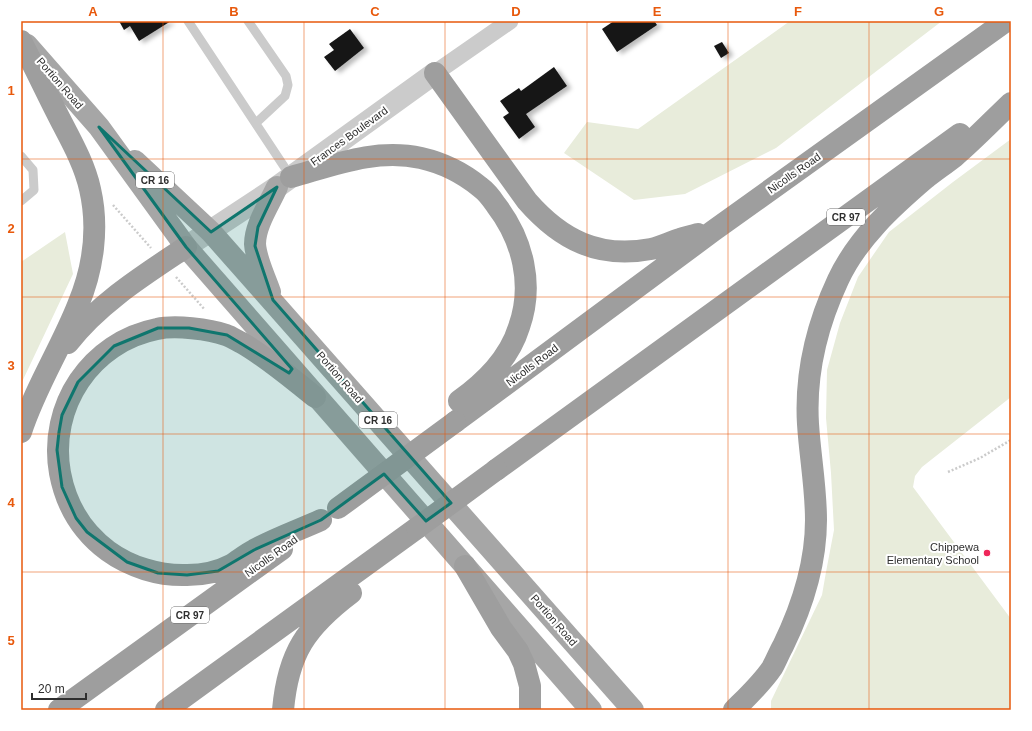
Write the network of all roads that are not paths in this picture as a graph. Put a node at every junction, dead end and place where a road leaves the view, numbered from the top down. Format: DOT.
graph roads {
  1 [pos="188,21"];
  2 [pos="248,21"];
  3 [pos="510,21"];
  4 [pos="1006,21"];
  5 [pos="21,38"];
  6 [pos="21,42"];
  7 [pos="435,73"];
  8 [pos="1011,96"];
  9 [pos="1011,103"];
  10 [pos="256,123"];
  11 [pos="99,128"];
  12 [pos="21,156"];
  13 [pos="284,182"];
  14 [pos="21,201"];
  15 [pos="713,231"];
  16 [pos="211,232"];
  17 [pos="186,247"];
  18 [pos="273,300"];
  19 [pos="52,363"];
  20 [pos="315,397"];
  21 [pos="451,418"];
  22 [pos="21,432"];
  23 [pos="330,514"];
  24 [pos="383,558"];
  25 [pos="465,566"];
  26 [pos="772,668"];
  27 [pos="59,710"];
  28 [pos="166,710"];
  29 [pos="283,710"];
  30 [pos="530,710"];
  31 [pos="591,710"];
  32 [pos="633,710"];
  33 [pos="734,710"];
  34 [pos="756,710"];
  1 -- 10 [label="lane"];
  2 -- 10 [label="lane"];
  3 -- 7 [label="street, Frances Boulevard"];
  4 -- 15 [label="highway, Nicolls Road"];
  5 -- 11 [label="main road, Portion Road / CR 16"];
  6 -- 19 [label="highway"];
  7 -- 13 [label="street, Frances Boulevard"];
  7 -- 15 [label="highway"];
  8 -- 24 [label="highway, CR 97, bridge"];
  9 -- 26 [label="highway"];
  10 -- 13 [label="lane"];
  11 -- 16 [label="main road, Portion Road / CR 16"];
  11 -- 17 [label="main road, Portion Road / CR 16"];
  12 -- 14 [label="lane"];
  13 -- 16 [label="street, Frances Boulevard"];
  13 -- 18 [label="main road"];
  13 -- 21 [label="highway"];
  15 -- 21 [label="highway, Nicolls Road"];
  16 -- 17 [label="street, Frances Boulevard"];
  16 -- 18 [label="main road, Portion Road / CR 16"];
  17 -- 19 [label="highway"];
  17 -- 20 [label="main road, Portion Road / CR 16"];
  18 -- 32 [label="main road, Portion Road / CR 16"];
  19 -- 22 [label="highway"];
  20 -- 23 [label="highway"];
  20 -- 25 [label="main road, Portion Road / CR 16"];
  21 -- 23 [label="highway, Nicolls Road / CR 97, bridge"];
  23 -- 27 [label="highway, Nicolls Road / CR 97"];
  24 -- 28 [label="highway"];
  24 -- 29 [label="highway"];
  25 -- 30 [label="highway"];
  25 -- 31 [label="main road, Portion Road / CR 16"];
  26 -- 33 [label="highway"];
  26 -- 34 [label="highway"];
}
